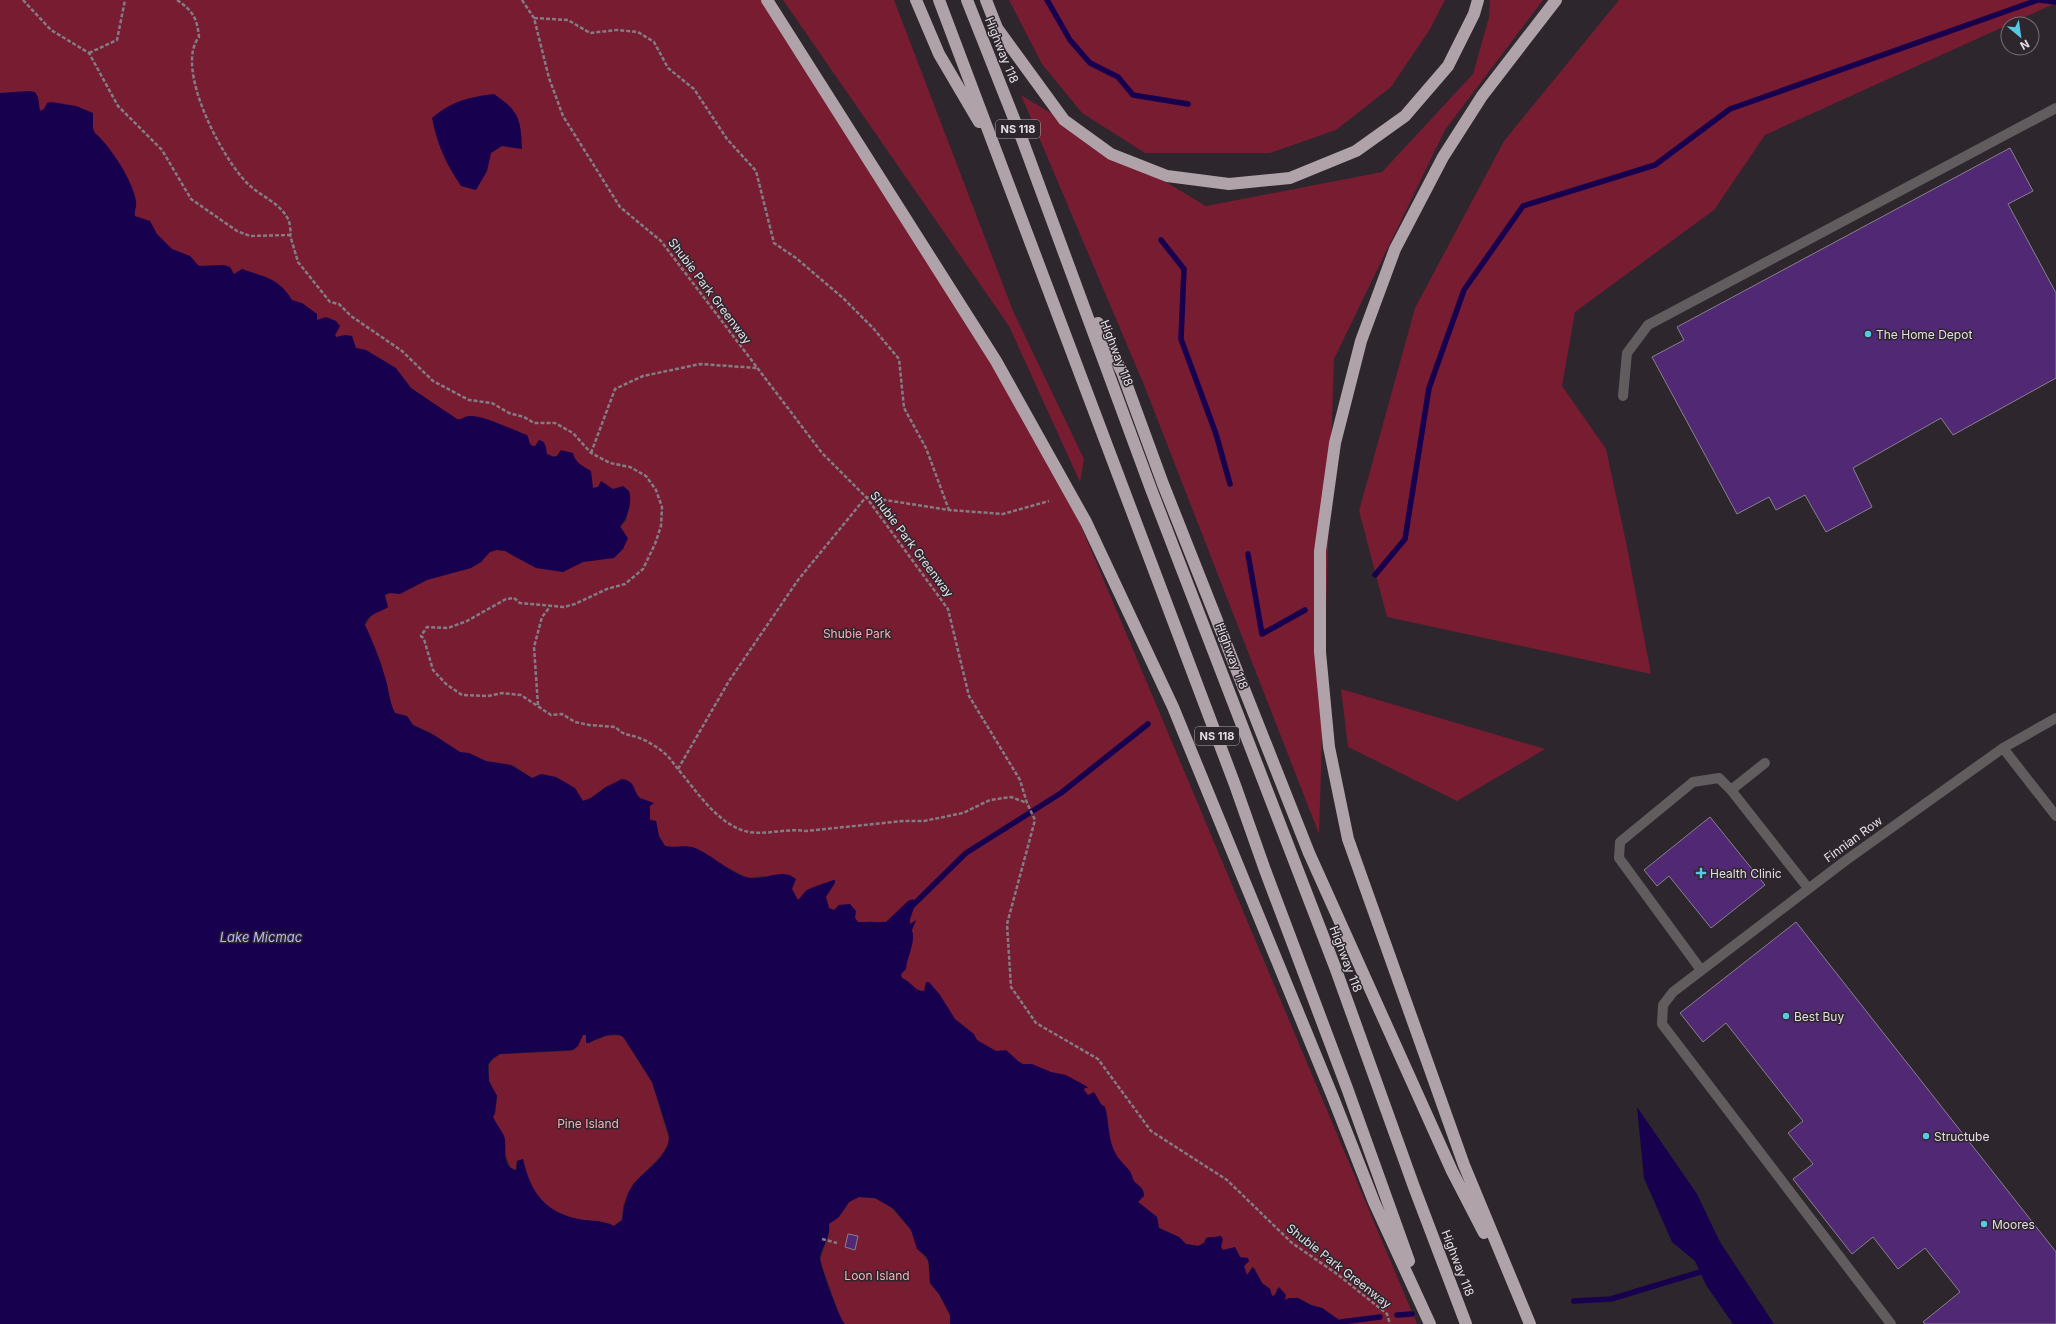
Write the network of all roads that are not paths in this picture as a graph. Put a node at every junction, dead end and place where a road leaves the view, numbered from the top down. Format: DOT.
graph roads {
  1 [pos="767,0"];
  2 [pos="916,0"];
  3 [pos="939,0"];
  4 [pos="967,0"];
  5 [pos="986,0"];
  6 [pos="1478,0"];
  7 [pos="1556,0"];
  8 [pos="2056,108"];
  9 [pos="996,151"];
  10 [pos="1066,259"];
  11 [pos="1623,396"];
  12 [pos="2056,718"];
  13 [pos="2003,748"];
  14 [pos="1765,763"];
  15 [pos="1731,790"];
  16 [pos="2056,816"];
  17 [pos="1808,888"];
  18 [pos="1701,970"];
  19 [pos="1522,1305"];
  20 [pos="1431,1324"];
  21 [pos="1466,1324"];
  22 [pos="1530,1324"];
  23 [pos="1891,1324"];
  1 -- 20 [label="highway"];
  2 -- 9 [label="highway"];
  3 -- 9 [label="highway, NS 118"];
  4 -- 10 [label="highway, Highway 118 / NS 118"];
  5 -- 6 [label="highway"];
  7 -- 19 [label="highway"];
  8 -- 11 [label="street"];
  9 -- 20 [label="highway, NS 118"];
  10 -- 19 [label="highway"];
  10 -- 21 [label="highway, Highway 118 / NS 118"];
  12 -- 13 [label="street, Finnian Row"];
  13 -- 16 [label="street"];
  13 -- 17 [label="street, Finnian Row"];
  14 -- 15 [label="street"];
  15 -- 17 [label="street"];
  15 -- 18 [label="street"];
  17 -- 18 [label="street, Finnian Row"];
  18 -- 23 [label="street, Finnian Row"];
  19 -- 22 [label="highway"];
}
